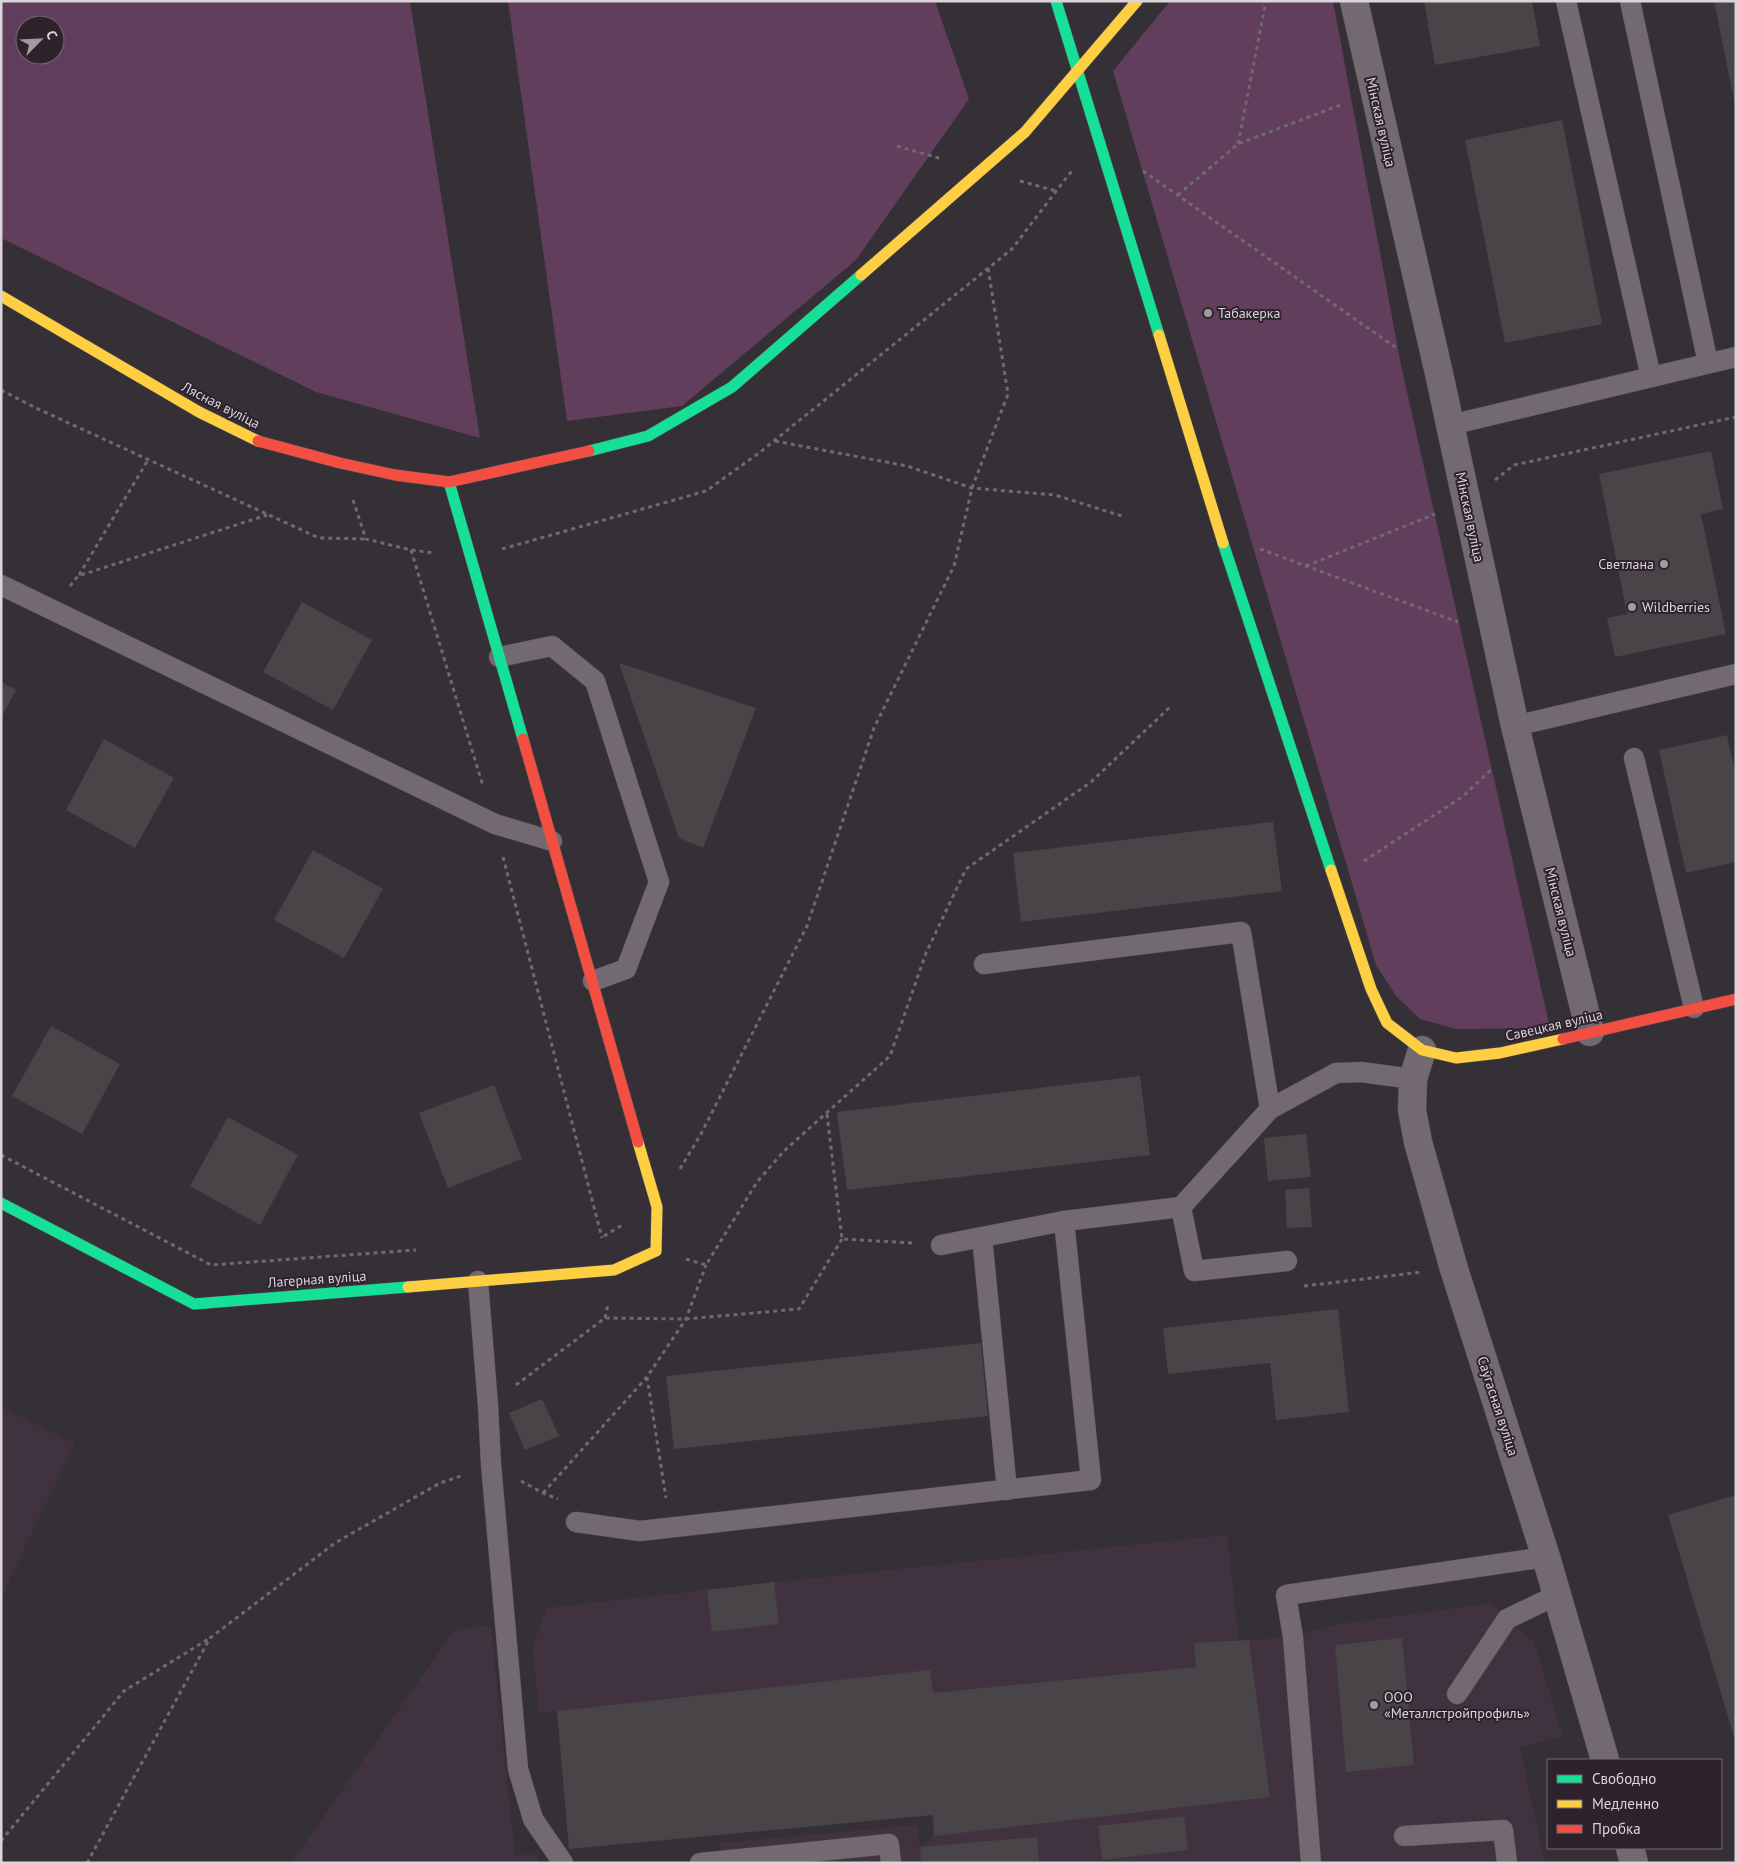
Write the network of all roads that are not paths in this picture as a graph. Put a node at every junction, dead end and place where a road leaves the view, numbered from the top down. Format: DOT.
graph roads {
  1 [pos="1056,1"];
  2 [pos="1137,1"];
  3 [pos="1354,1"];
  4 [pos="1566,1"];
  5 [pos="1630,1"];
  6 [pos="1078,70"];
  7 [pos="1,296"];
  8 [pos="1736,357"];
  9 [pos="1708,363"];
  10 [pos="1650,377"];
  11 [pos="1450,425"];
  12 [pos="449,482"];
  13 [pos="1,585"];
  14 [pos="499,658"];
  15 [pos="1736,674"];
  16 [pos="1517,734"];
  17 [pos="1634,758"];
  18 [pos="552,841"];
  19 [pos="984,964"];
  20 [pos="593,981"];
  21 [pos="1736,998"];
  22 [pos="1694,1008"];
  23 [pos="1590,1032"];
  24 [pos="1422,1050"];
  25 [pos="1413,1079"];
  26 [pos="1270,1109"];
  27 [pos="1,1203"];
  28 [pos="1181,1208"];
  29 [pos="1064,1222"];
  30 [pos="982,1237"];
  31 [pos="941,1245"];
  32 [pos="1287,1261"];
  33 [pos="478,1282"];
  34 [pos="1007,1490"];
  35 [pos="576,1522"];
  36 [pos="1546,1557"];
  37 [pos="1557,1595"];
  38 [pos="1457,1694"];
  39 [pos="1605,1759"];
  40 [pos="1404,1836"];
  41 [pos="1630,1849"];
  42 [pos="563,1863"];
  43 [pos="700,1863"];
  44 [pos="891,1863"];
  45 [pos="1311,1863"];
  46 [pos="1507,1863"];
  47 [pos="1634,1863"];
  1 -- 6 [label="street"];
  2 -- 6 [label="street"];
  3 -- 11 [label="street, Мінская вуліца"];
  4 -- 10 [label="lane"];
  5 -- 9 [label="lane"];
  6 -- 12 [label="street, Лясная вуліца"];
  6 -- 24 [label="street, Савецкая вуліца"];
  7 -- 12 [label="street, Лясная вуліца"];
  8 -- 9 [label="lane"];
  9 -- 10 [label="lane"];
  10 -- 11 [label="lane"];
  11 -- 16 [label="street, Мінская вуліца"];
  12 -- 14 [label="street"];
  13 -- 18 [label="lane"];
  14 -- 18 [label="street"];
  14 -- 20 [label="lane"];
  15 -- 16 [label="lane"];
  16 -- 23 [label="street, Мінская вуліца"];
  17 -- 22 [label="lane"];
  18 -- 20 [label="street"];
  19 -- 26 [label="lane"];
  20 -- 33 [label="street, Лагерная вуліца"];
  21 -- 22 [label="street, Савецкая вуліца"];
  22 -- 23 [label="street, Савецкая вуліца"];
  23 -- 24 [label="street, Савецкая вуліца"];
  24 -- 25 [label="street, Саўгасная вуліца"];
  25 -- 26 [label="lane"];
  25 -- 36 [label="street, Саўгасная вуліца"];
  26 -- 28 [label="lane"];
  27 -- 33 [label="street, Лагерная вуліца"];
  28 -- 29 [label="lane"];
  28 -- 32 [label="lane"];
  29 -- 30 [label="lane"];
  29 -- 34 [label="lane"];
  30 -- 31 [label="lane"];
  30 -- 34 [label="lane"];
  33 -- 42 [label="lane"];
  34 -- 35 [label="lane"];
  36 -- 37 [label="street, Саўгасная вуліца"];
  36 -- 45 [label="lane"];
  37 -- 38 [label="lane"];
  37 -- 39 [label="street, Саўгасная вуліца"];
  40 -- 46 [label="lane"];
  41 -- 47 [label="street"];
  43 -- 44 [label="lane"];
}
